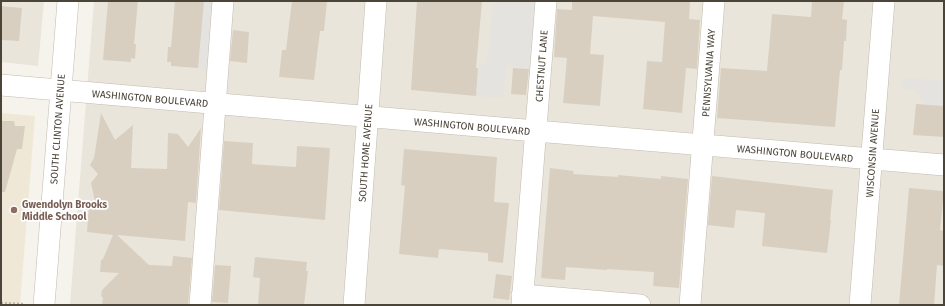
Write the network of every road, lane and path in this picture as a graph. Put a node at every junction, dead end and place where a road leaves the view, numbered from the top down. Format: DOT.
graph roads {
  1 [pos="68,1"];
  2 [pos="223,1"];
  3 [pos="376,1"];
  4 [pos="546,1"];
  5 [pos="714,1"];
  6 [pos="884,1"];
  7 [pos="1,85"];
  8 [pos="60,90"];
  9 [pos="216,104"];
  10 [pos="368,117"];
  11 [pos="536,131"];
  12 [pos="703,145"];
  13 [pos="871,159"];
  14 [pos="944,165"];
  15 [pos="522,300"];
  16 [pos="1,303"];
  17 [pos="23,304"];
  18 [pos="44,305"];
  19 [pos="200,305"];
  20 [pos="354,305"];
  21 [pos="640,305"];
  22 [pos="690,305"];
  23 [pos="860,305"];
  1 -- 8 [label="street, SOUTH CLINTON AVENUE"];
  2 -- 9 [label="street"];
  3 -- 10 [label="street, SOUTH HOME AVENUE"];
  4 -- 11 [label="street, CHESTNUT LANE"];
  5 -- 12 [label="street, PENNSYLVANIA WAY"];
  6 -- 13 [label="street, WISCONSIN AVENUE"];
  7 -- 8 [label="street, WASHINGTON BOULEVARD"];
  8 -- 9 [label="street, WASHINGTON BOULEVARD"];
  8 -- 18 [label="street, SOUTH CLINTON AVENUE"];
  9 -- 10 [label="street, WASHINGTON BOULEVARD"];
  9 -- 19 [label="street"];
  10 -- 11 [label="street, WASHINGTON BOULEVARD"];
  10 -- 20 [label="street, SOUTH HOME AVENUE"];
  11 -- 12 [label="street, WASHINGTON BOULEVARD"];
  11 -- 15 [label="street, CHESTNUT LANE"];
  12 -- 13 [label="street, WASHINGTON BOULEVARD"];
  12 -- 22 [label="street, PENNSYLVANIA WAY"];
  13 -- 14 [label="street, WASHINGTON BOULEVARD"];
  13 -- 23 [label="street, WISCONSIN AVENUE"];
  15 -- 21 [label="street"];
  16 -- 17 [label="path"];
}
